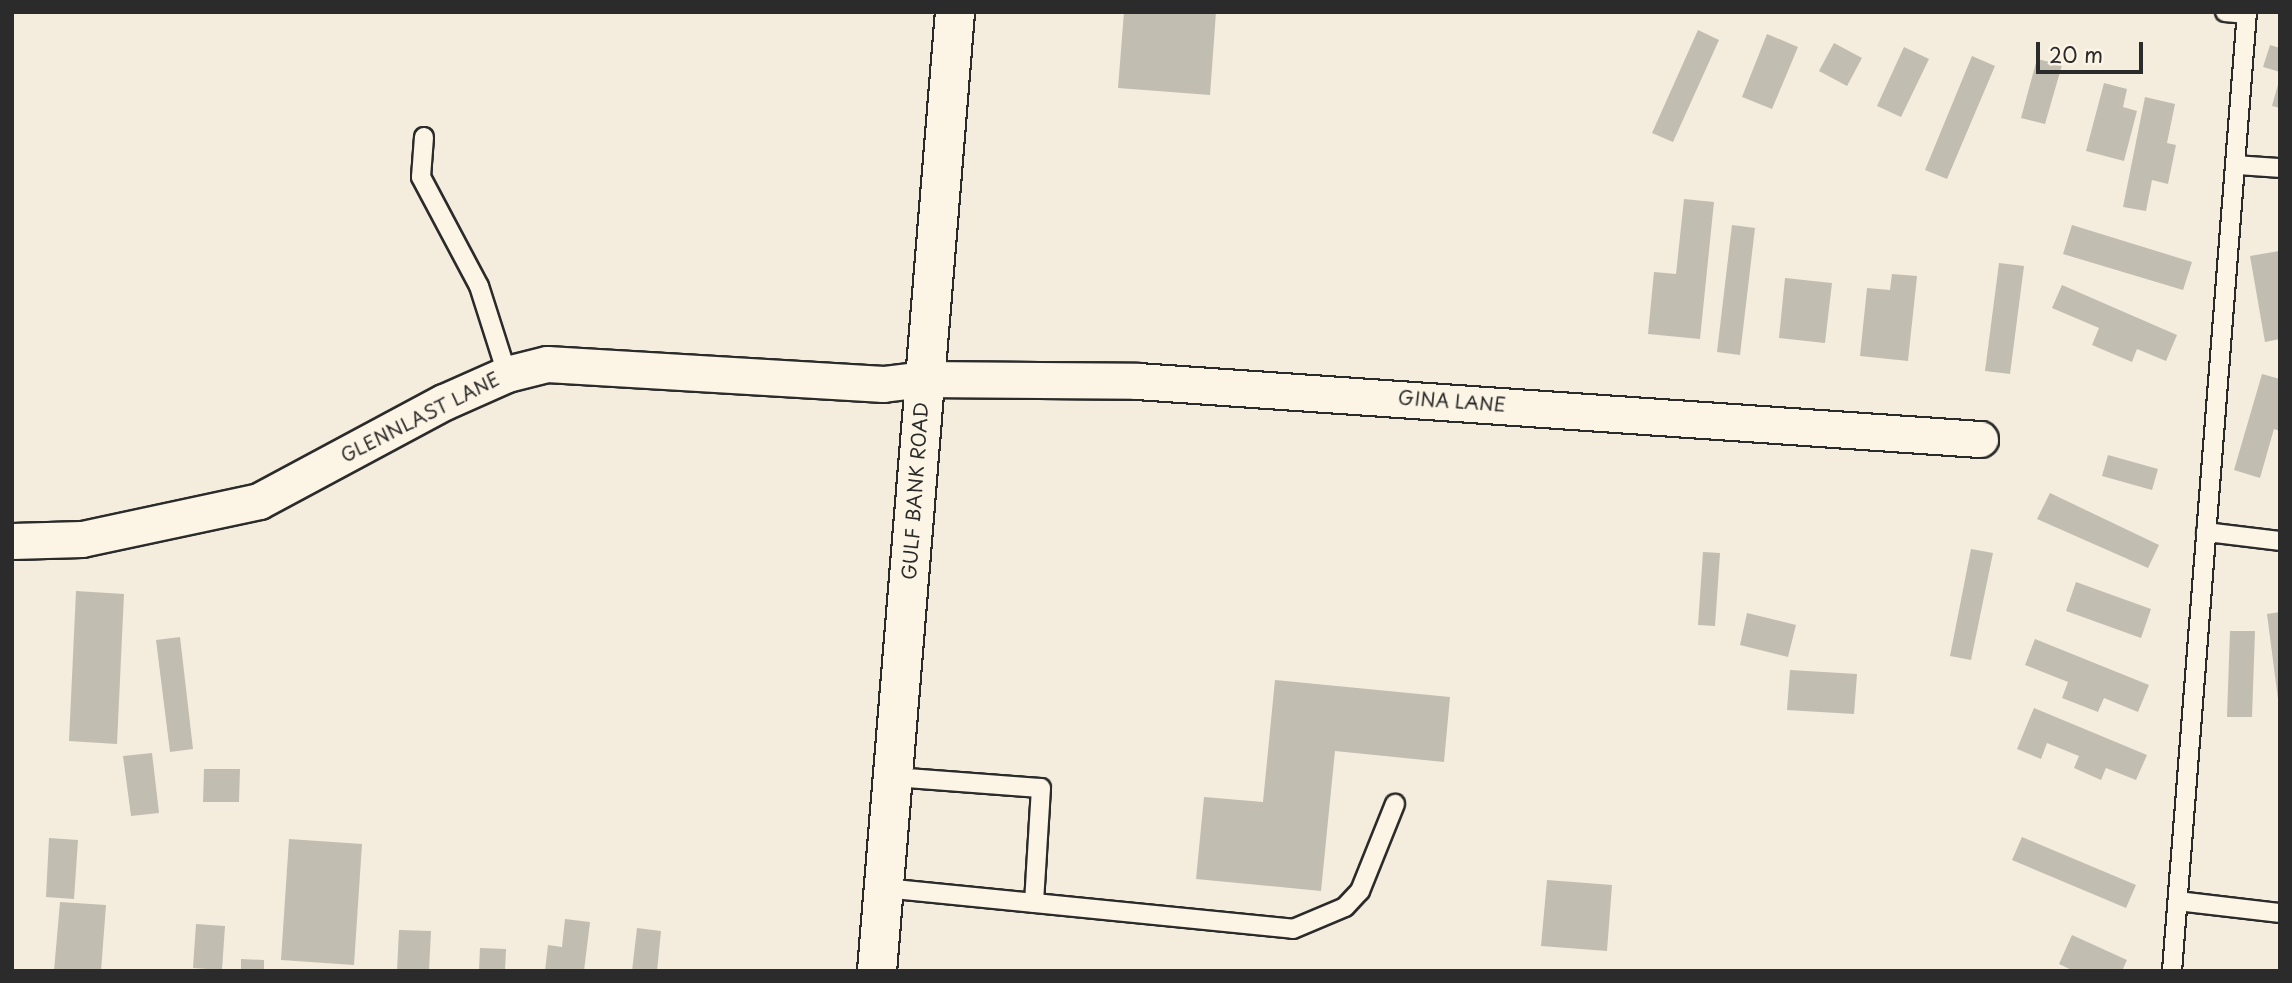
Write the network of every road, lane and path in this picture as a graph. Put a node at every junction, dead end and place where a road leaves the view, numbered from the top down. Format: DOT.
graph roads {
  1 [pos="955,12"];
  2 [pos="2225,12"];
  3 [pos="2247,13"];
  4 [pos="424,137"];
  5 [pos="2236,165"];
  6 [pos="2280,168"];
  7 [pos="507,373"];
  8 [pos="924,379"];
  9 [pos="1980,439"];
  10 [pos="2206,532"];
  11 [pos="12,541"];
  12 [pos="2280,541"];
  13 [pos="893,777"];
  14 [pos="1395,804"];
  15 [pos="884,888"];
  16 [pos="2178,901"];
  17 [pos="1034,903"];
  18 [pos="2280,913"];
  19 [pos="877,971"];
  20 [pos="2172,971"];
  1 -- 8 [label="main road, GULF BANK ROAD"];
  2 -- 3 [label="lane"];
  3 -- 5 [label="lane"];
  4 -- 7 [label="lane"];
  5 -- 6 [label="lane"];
  5 -- 10 [label="lane"];
  7 -- 8 [label="street, GLENNLAST LANE"];
  7 -- 11 [label="street, GLENNLAST LANE"];
  8 -- 9 [label="street, GINA LANE"];
  8 -- 13 [label="main road, GULF BANK ROAD"];
  10 -- 12 [label="lane"];
  10 -- 16 [label="lane"];
  13 -- 15 [label="main road, GULF BANK ROAD"];
  13 -- 17 [label="lane"];
  14 -- 17 [label="lane"];
  15 -- 17 [label="lane"];
  15 -- 19 [label="main road, GULF BANK ROAD"];
  16 -- 18 [label="lane"];
  16 -- 20 [label="lane"];
}
